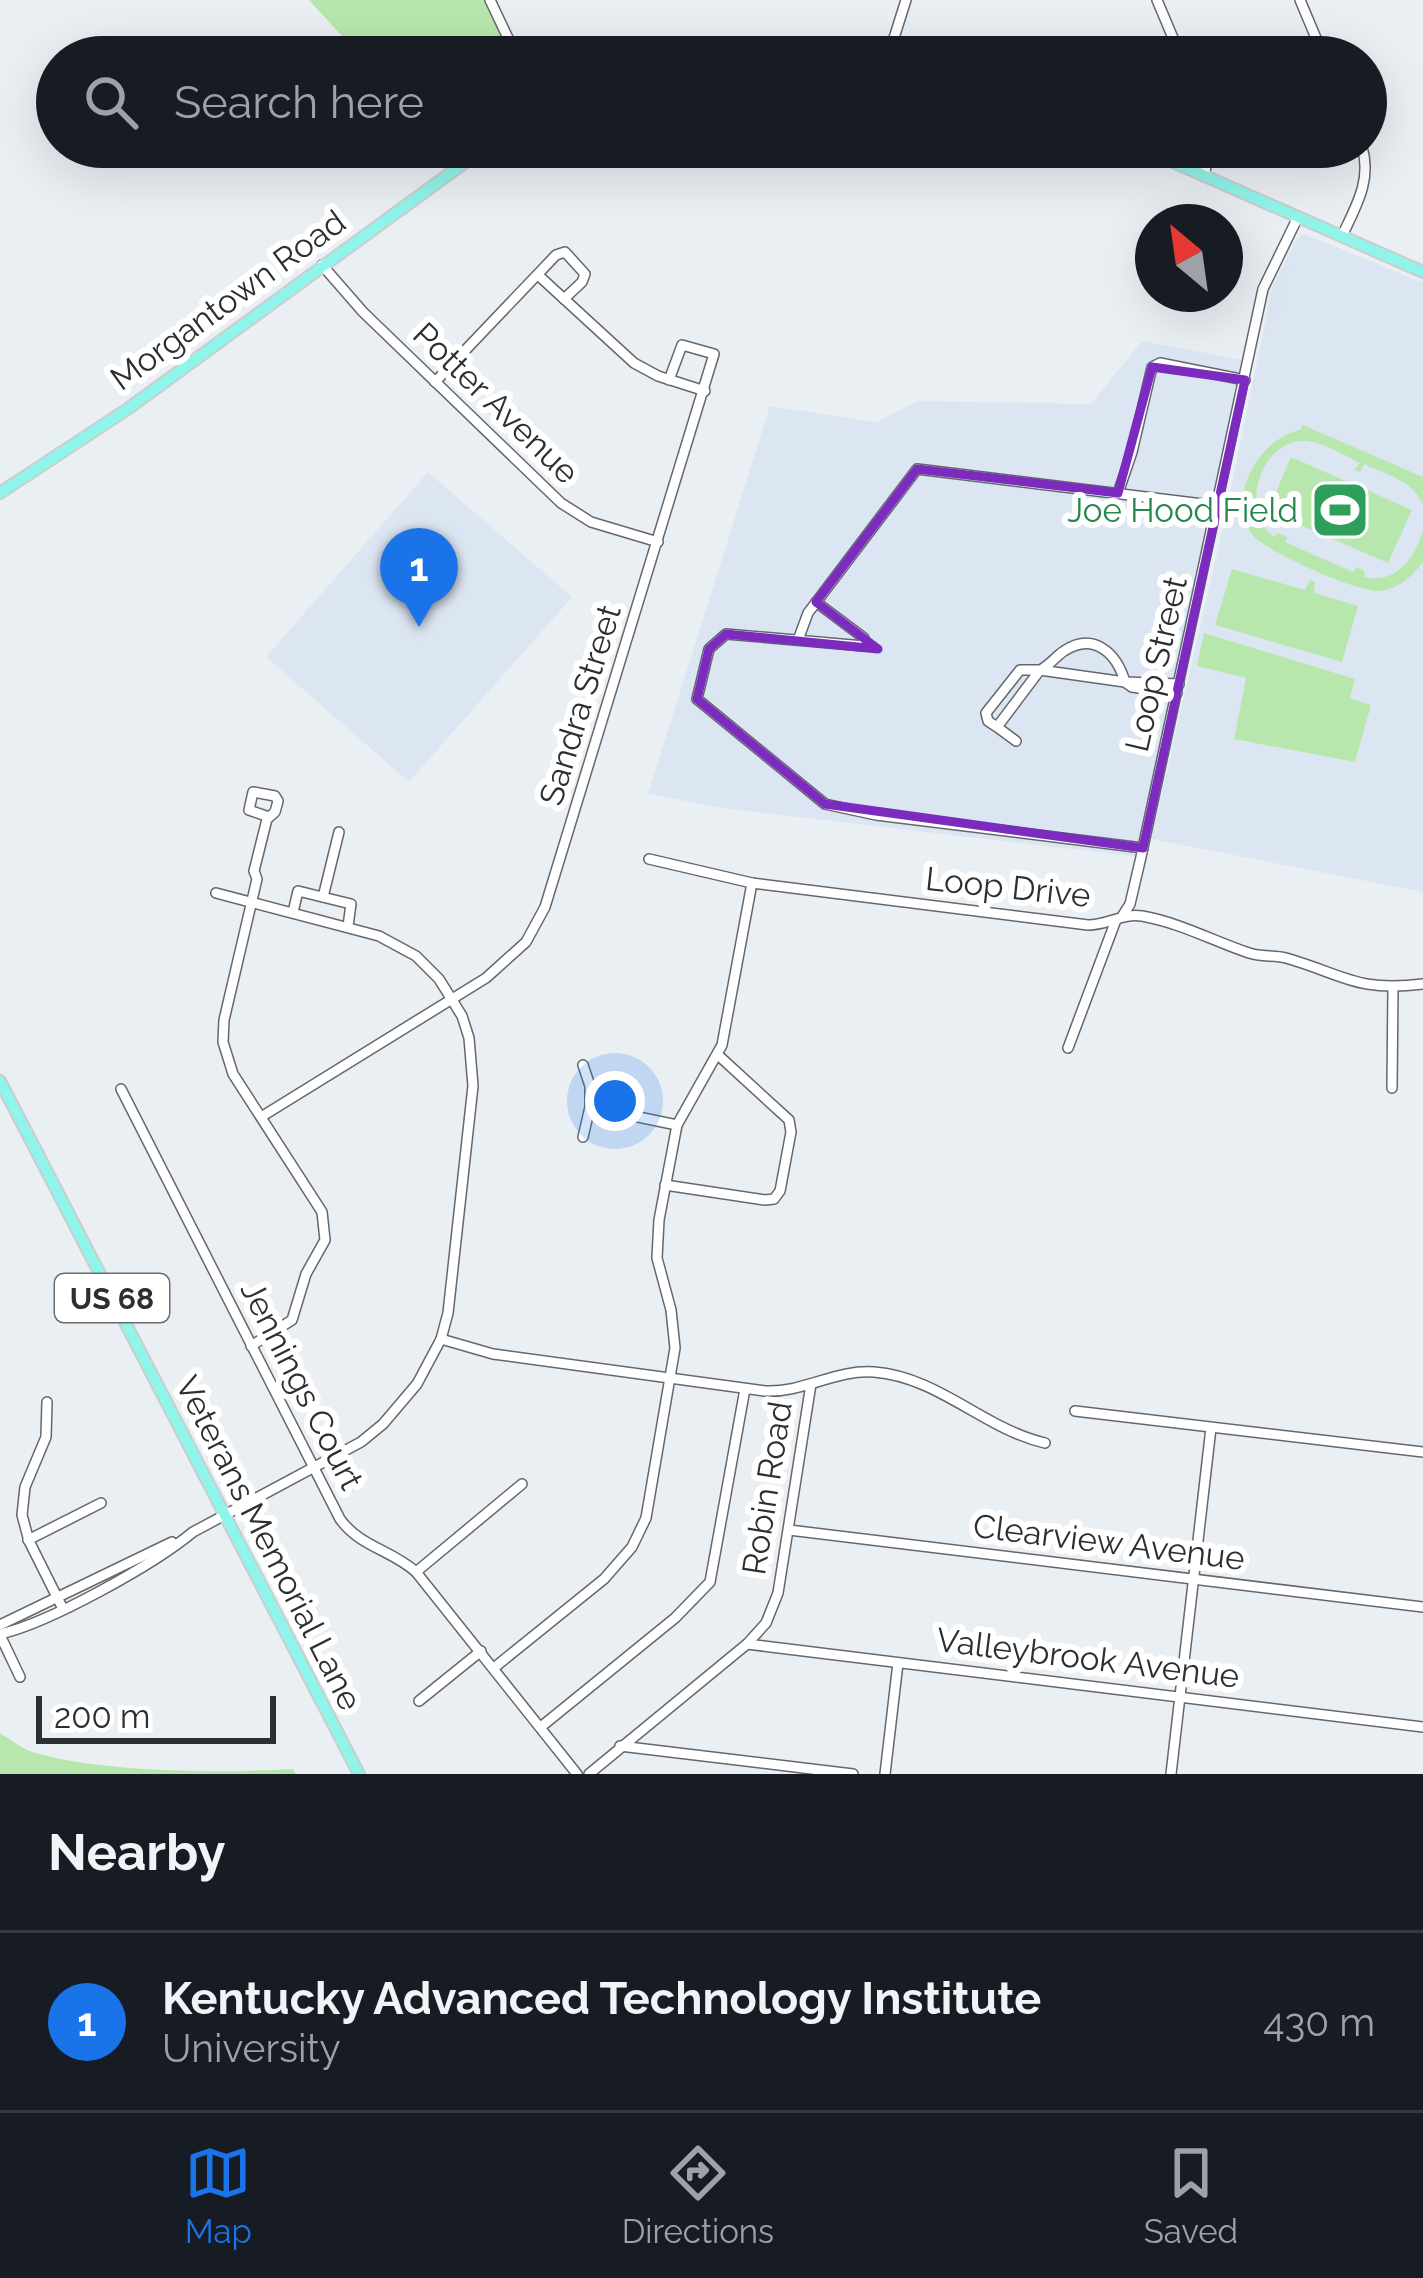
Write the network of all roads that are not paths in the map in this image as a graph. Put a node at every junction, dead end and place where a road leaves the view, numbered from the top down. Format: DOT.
graph roads {
  1 [pos="490,0"];
  2 [pos="906,0"];
  3 [pos="1156,0"];
  4 [pos="1300,0"];
  5 [pos="507,36"];
  6 [pos="895,36"];
  7 [pos="1172,36"];
  8 [pos="1315,36"];
  9 [pos="457,168"];
  10 [pos="1186,168"];
  11 [pos="1206,168"];
  12 [pos="1366,168"];
  13 [pos="1204,176"];
  14 [pos="1298,217"];
  15 [pos="1342,236"];
  16 [pos="322,265"];
  17 [pos="1423,272"];
  18 [pos="538,275"];
  19 [pos="564,299"];
  20 [pos="668,380"];
  21 [pos="1245,380"];
  22 [pos="435,382"];
  23 [pos="705,391"];
  24 [pos="0,493"];
  25 [pos="1118,493"];
  26 [pos="1220,506"];
  27 [pos="658,542"];
  28 [pos="816,602"];
  29 [pos="798,640"];
  30 [pos="1054,660"];
  31 [pos="1040,670"];
  32 [pos="1059,673"];
  33 [pos="1125,682"];
  34 [pos="1178,688"];
  35 [pos="997,727"];
  36 [pos="1016,741"];
  37 [pos="268,817"];
  38 [pos="339,832"];
  39 [pos="1143,848"];
  40 [pos="649,859"];
  41 [pos="752,883"];
  42 [pos="216,893"];
  43 [pos="323,897"];
  44 [pos="252,902"];
  45 [pos="293,912"];
  46 [pos="1120,917"];
  47 [pos="347,926"];
  48 [pos="1423,984"];
  49 [pos="1393,987"];
  50 [pos="452,998"];
  51 [pos="1068,1048"];
  52 [pos="718,1055"];
  53 [pos="583,1065"];
  54 [pos="0,1081"];
  55 [pos="1392,1088"];
  56 [pos="122,1089"];
  57 [pos="590,1107"];
  58 [pos="261,1117"];
  59 [pos="677,1125"];
  60 [pos="583,1137"];
  61 [pos="665,1185"];
  62 [pos="441,1339"];
  63 [pos="251,1346"];
  64 [pos="671,1380"];
  65 [pos="812,1384"];
  66 [pos="745,1389"];
  67 [pos="47,1402"];
  68 [pos="1076,1411"];
  69 [pos="1211,1428"];
  70 [pos="1045,1444"];
  71 [pos="1423,1453"];
  72 [pos="313,1469"];
  73 [pos="522,1484"];
  74 [pos="101,1503"];
  75 [pos="224,1515"];
  76 [pos="789,1530"];
  77 [pos="193,1532"];
  78 [pos="28,1540"];
  79 [pos="416,1572"];
  80 [pos="1194,1580"];
  81 [pos="56,1595"];
  82 [pos="1423,1607"];
  83 [pos="63,1609"];
  84 [pos="0,1632"];
  85 [pos="747,1644"];
  86 [pos="481,1651"];
  87 [pos="898,1663"];
  88 [pos="495,1667"];
  89 [pos="20,1677"];
  90 [pos="1181,1696"];
  91 [pos="419,1701"];
  92 [pos="542,1726"];
  93 [pos="1423,1727"];
  94 [pos="620,1746"];
  95 [pos="359,1774"];
  96 [pos="577,1774"];
  97 [pos="589,1774"];
  98 [pos="853,1774"];
  99 [pos="885,1774"];
  100 [pos="1171,1774"];
  1 -- 5 [label="street"];
  2 -- 6 [label="street"];
  3 -- 7 [label="street"];
  4 -- 8 [label="street"];
  9 -- 16 [label="main road, Morgantown Road"];
  10 -- 13 [label="main road"];
  11 -- 13 [label="street"];
  12 -- 15 [label="street"];
  13 -- 14 [label="main road"];
  14 -- 15 [label="main road"];
  14 -- 21 [label="street, Loop Street"];
  15 -- 17 [label="main road"];
  16 -- 22 [label="street, Potter Avenue"];
  16 -- 24 [label="main road, Morgantown Road"];
  18 -- 19 [label="street"];
  18 -- 19 [label="street"];
  18 -- 22 [label="street"];
  19 -- 20 [label="street"];
  20 -- 23 [label="street"];
  20 -- 23 [label="street"];
  21 -- 25 [label="street"];
  21 -- 26 [label="street, Loop Street"];
  22 -- 27 [label="street, Potter Avenue"];
  23 -- 27 [label="street, Sandra Street"];
  25 -- 26 [label="street"];
  25 -- 28 [label="street"];
  26 -- 34 [label="street, Loop Street"];
  27 -- 50 [label="street, Sandra Street"];
  28 -- 29 [label="street"];
  28 -- 29 [label="street"];
  29 -- 39 [label="street"];
  30 -- 31 [label="street"];
  30 -- 32 [label="street"];
  30 -- 33 [label="street"];
  31 -- 32 [label="street"];
  31 -- 35 [label="street"];
  31 -- 35 [label="street"];
  32 -- 33 [label="street"];
  33 -- 34 [label="street"];
  34 -- 39 [label="street, Loop Street"];
  35 -- 36 [label="street"];
  37 -- 44 [label="street"];
  38 -- 43 [label="street"];
  39 -- 46 [label="street, Loop Street"];
  40 -- 41 [label="street, Loop Drive"];
  41 -- 46 [label="street, Loop Drive"];
  41 -- 52 [label="street"];
  42 -- 44 [label="street"];
  43 -- 45 [label="street"];
  43 -- 47 [label="street"];
  44 -- 45 [label="street"];
  44 -- 58 [label="street"];
  45 -- 47 [label="street"];
  46 -- 49 [label="street, Loop Drive"];
  46 -- 51 [label="street, Loop Street"];
  47 -- 50 [label="street"];
  48 -- 49 [label="street, Loop Drive"];
  49 -- 55 [label="street"];
  50 -- 58 [label="street, Sandra Street"];
  50 -- 62 [label="street"];
  52 -- 59 [label="street"];
  52 -- 61 [label="street"];
  53 -- 57 [label="street"];
  54 -- 75 [label="main road, Veterans Memorial Lane / US 68"];
  56 -- 63 [label="street, Jennings Court"];
  57 -- 59 [label="street"];
  57 -- 60 [label="street"];
  58 -- 63 [label="street"];
  59 -- 61 [label="street"];
  61 -- 64 [label="street"];
  62 -- 64 [label="street"];
  62 -- 72 [label="street"];
  63 -- 72 [label="street, Jennings Court"];
  64 -- 66 [label="street"];
  64 -- 88 [label="street"];
  65 -- 66 [label="street"];
  65 -- 70 [label="street"];
  65 -- 76 [label="street, Robin Road"];
  66 -- 92 [label="street"];
  67 -- 78 [label="street"];
  68 -- 69 [label="street"];
  69 -- 71 [label="street"];
  69 -- 80 [label="street"];
  72 -- 75 [label="street"];
  72 -- 79 [label="street, Jennings Court"];
  73 -- 79 [label="street"];
  74 -- 78 [label="street"];
  75 -- 77 [label="street"];
  75 -- 95 [label="main road, Veterans Memorial Lane / US 68"];
  76 -- 80 [label="street, Clearview Avenue"];
  76 -- 85 [label="street, Robin Road"];
  77 -- 81 [label="street"];
  77 -- 83 [label="street"];
  78 -- 81 [label="street"];
  79 -- 86 [label="street, Jennings Court"];
  80 -- 82 [label="street, Clearview Avenue"];
  80 -- 90 [label="street"];
  81 -- 83 [label="street"];
  81 -- 84 [label="street"];
  83 -- 84 [label="street"];
  84 -- 89 [label="street"];
  85 -- 87 [label="street, Valleybrook Avenue"];
  85 -- 94 [label="street, Robin Road"];
  86 -- 88 [label="street, Jennings Court"];
  86 -- 91 [label="street"];
  87 -- 90 [label="street, Valleybrook Avenue"];
  87 -- 99 [label="street"];
  88 -- 92 [label="street, Jennings Court"];
  90 -- 93 [label="street, Valleybrook Avenue"];
  90 -- 100 [label="street"];
  92 -- 96 [label="street, Jennings Court"];
  94 -- 97 [label="street, Robin Road"];
  94 -- 98 [label="street"];
}
